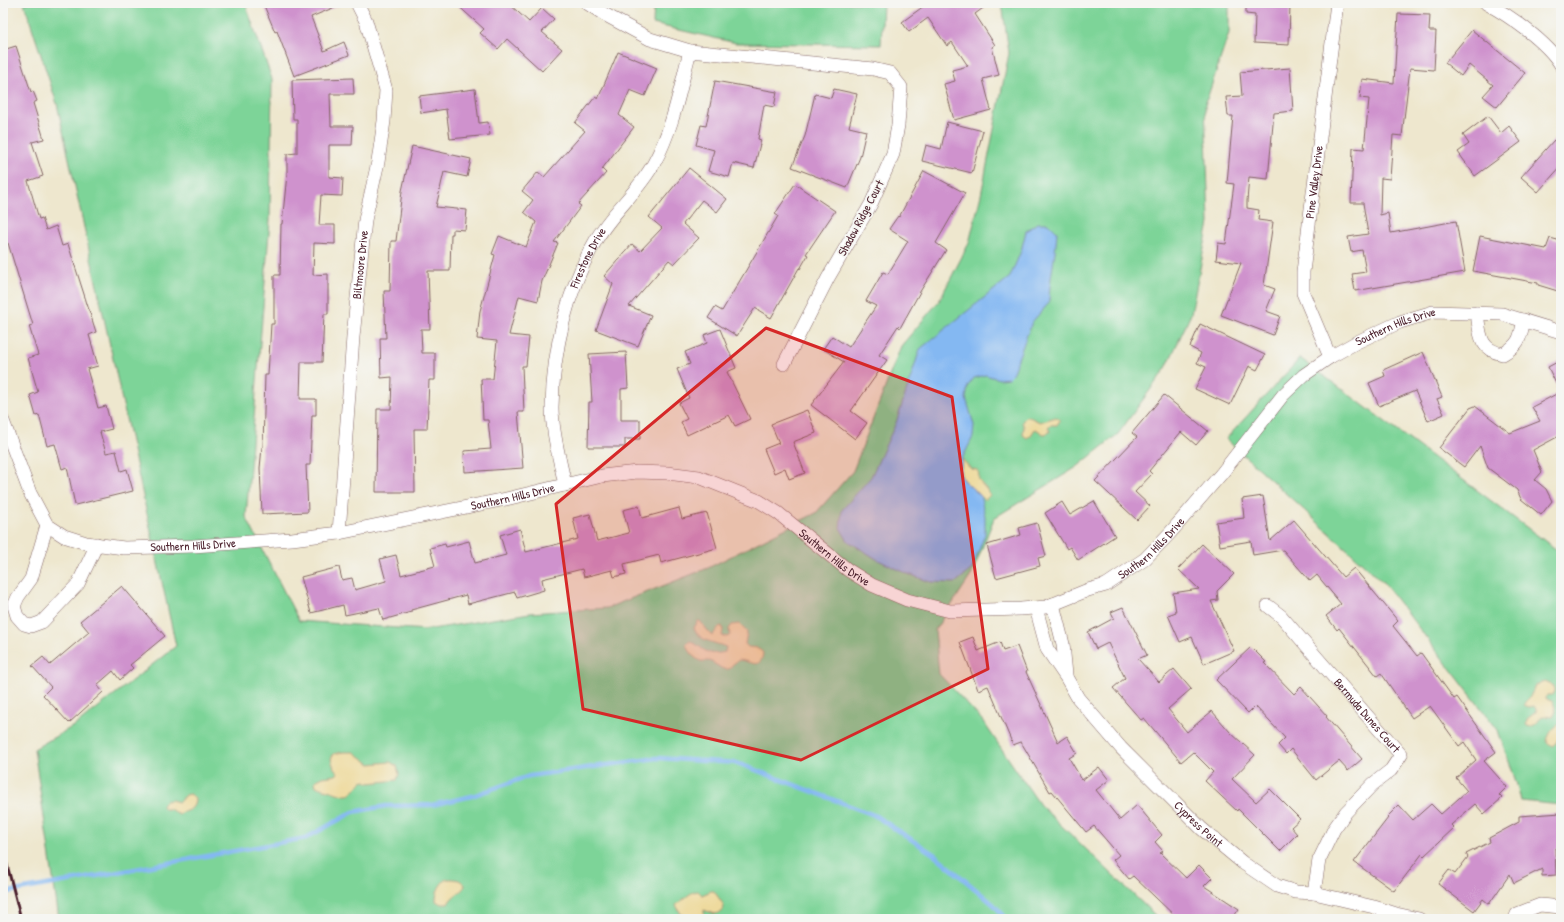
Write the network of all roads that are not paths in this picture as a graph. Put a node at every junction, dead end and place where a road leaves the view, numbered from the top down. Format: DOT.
graph roads {
  1 [pos="357,3"];
  2 [pos="587,3"];
  3 [pos="1338,3"];
  4 [pos="1486,3"];
  5 [pos="690,51"];
  6 [pos="1561,66"];
  7 [pos="1477,313"];
  8 [pos="1524,320"];
  9 [pos="1561,332"];
  10 [pos="1330,357"];
  11 [pos="784,364"];
  12 [pos="3,421"];
  13 [pos="565,485"];
  14 [pos="47,525"];
  15 [pos="339,533"];
  16 [pos="97,544"];
  17 [pos="1053,604"];
  18 [pos="1268,606"];
  19 [pos="1036,608"];
  20 [pos="1066,677"];
  21 [pos="1314,893"];
  22 [pos="1561,907"];
  23 [pos="1419,919"];
  24 [pos="1515,919"];
  1 -- 15 [label="street, Biltmoore Drive"];
  2 -- 5 [label="street, Shadow Ridge Court"];
  3 -- 10 [label="street, Pine Valley Drive"];
  4 -- 6 [label="street"];
  5 -- 11 [label="street, Shadow Ridge Court"];
  5 -- 13 [label="street, Firestone Drive"];
  7 -- 8 [label="street, Southern Hills Drive"];
  7 -- 8 [label="street"];
  7 -- 10 [label="street, Southern Hills Drive"];
  8 -- 9 [label="street, Southern Hills Drive"];
  10 -- 17 [label="street, Southern Hills Drive"];
  12 -- 14 [label="street, Southern Hills Drive"];
  13 -- 15 [label="street, Southern Hills Drive"];
  13 -- 19 [label="street, Southern Hills Drive"];
  14 -- 16 [label="street, Southern Hills Drive"];
  14 -- 16 [label="street"];
  15 -- 16 [label="street, Southern Hills Drive"];
  17 -- 19 [label="street, Southern Hills Drive"];
  17 -- 20 [label="street, Cypress Point"];
  18 -- 21 [label="street, Bermuda Dunes Court"];
  19 -- 20 [label="street, Cypress Point"];
  20 -- 21 [label="street, Cypress Point"];
  21 -- 23 [label="street, Cypress Point"];
  22 -- 24 [label="street"];
}
